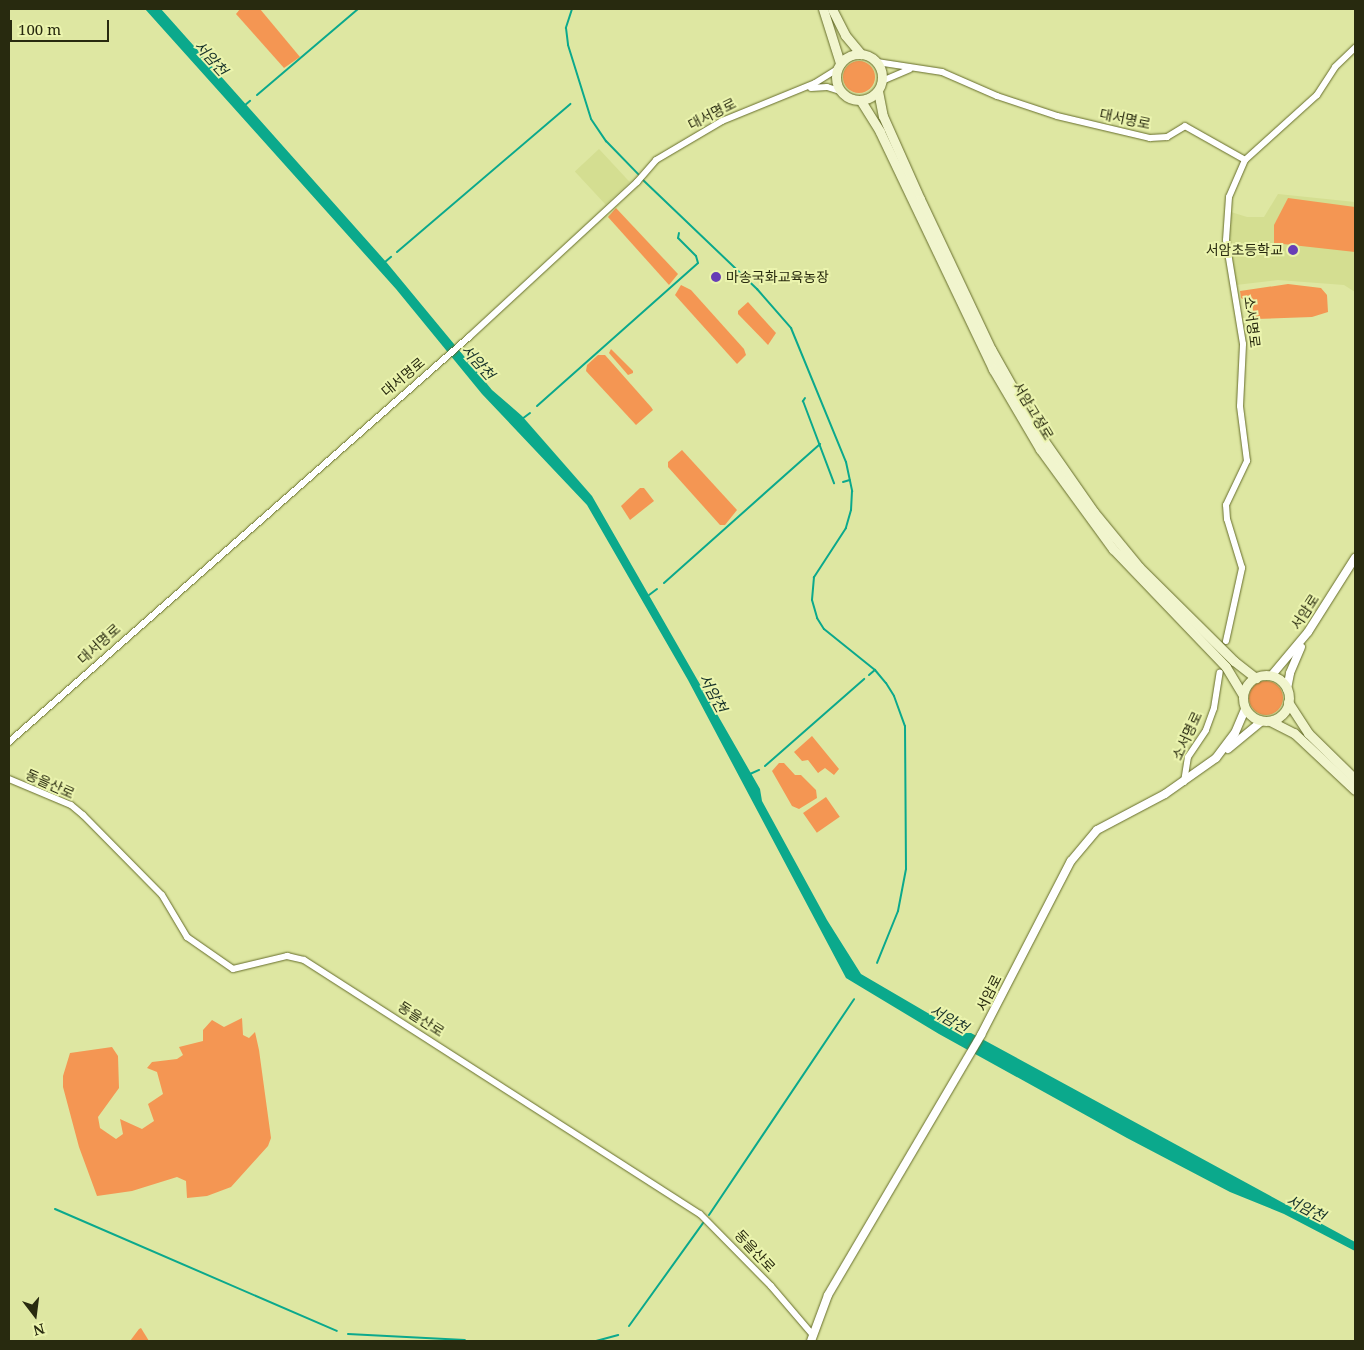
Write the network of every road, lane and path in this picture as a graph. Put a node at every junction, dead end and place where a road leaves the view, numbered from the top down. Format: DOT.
graph roads {
  1 [pos="823,9"];
  2 [pos="832,9"];
  3 [pos="1355,48"];
  4 [pos="861,54"];
  5 [pos="877,62"];
  6 [pos="838,66"];
  7 [pos="911,69"];
  8 [pos="882,81"];
  9 [pos="802,88"];
  10 [pos="878,91"];
  11 [pos="840,92"];
  12 [pos="861,101"];
  13 [pos="1245,160"];
  14 [pos="1355,558"];
  15 [pos="1308,632"];
  16 [pos="1226,641"];
  17 [pos="1220,672"];
  18 [pos="1271,676"];
  19 [pos="1256,678"];
  20 [pos="1287,689"];
  21 [pos="1243,694"];
  22 [pos="1288,702"];
  23 [pos="1245,709"];
  24 [pos="1266,721"];
  25 [pos="9,742"];
  26 [pos="1216,758"];
  27 [pos="9,779"];
  28 [pos="1355,779"];
  29 [pos="1184,782"];
  30 [pos="1355,790"];
  31 [pos="812,1338"];
  1 -- 6 [label="main road"];
  2 -- 4 [label="main road"];
  3 -- 13 [label="street, 소서명로"];
  4 -- 5 [label="main road"];
  4 -- 6 [label="main road"];
  5 -- 7 [label="street, 대서명로"];
  5 -- 8 [label="main road"];
  6 -- 9 [label="street, 대서명로"];
  6 -- 11 [label="main road"];
  7 -- 8 [label="street"];
  7 -- 13 [label="street, 대서명로"];
  8 -- 10 [label="main road"];
  9 -- 11 [label="street"];
  9 -- 25 [label="street, 대서명로"];
  10 -- 12 [label="main road"];
  10 -- 19 [label="main road, 서암고정로"];
  11 -- 12 [label="main road"];
  12 -- 21 [label="main road, 서암고정로"];
  13 -- 16 [label="street, 소서명로"];
  14 -- 15 [label="street, 서암로"];
  15 -- 18 [label="street, 서암로"];
  15 -- 20 [label="street"];
  17 -- 29 [label="street, 소서명로"];
  18 -- 19 [label="main road"];
  18 -- 20 [label="main road"];
  19 -- 21 [label="main road"];
  20 -- 22 [label="main road"];
  21 -- 23 [label="main road"];
  22 -- 24 [label="main road"];
  22 -- 28 [label="main road"];
  23 -- 24 [label="main road"];
  23 -- 26 [label="street, 서암로"];
  24 -- 26 [label="street"];
  24 -- 30 [label="main road"];
  26 -- 29 [label="street, 서암로"];
  27 -- 31 [label="street, 동을산로"];
  29 -- 31 [label="street, 서암로"];
}
